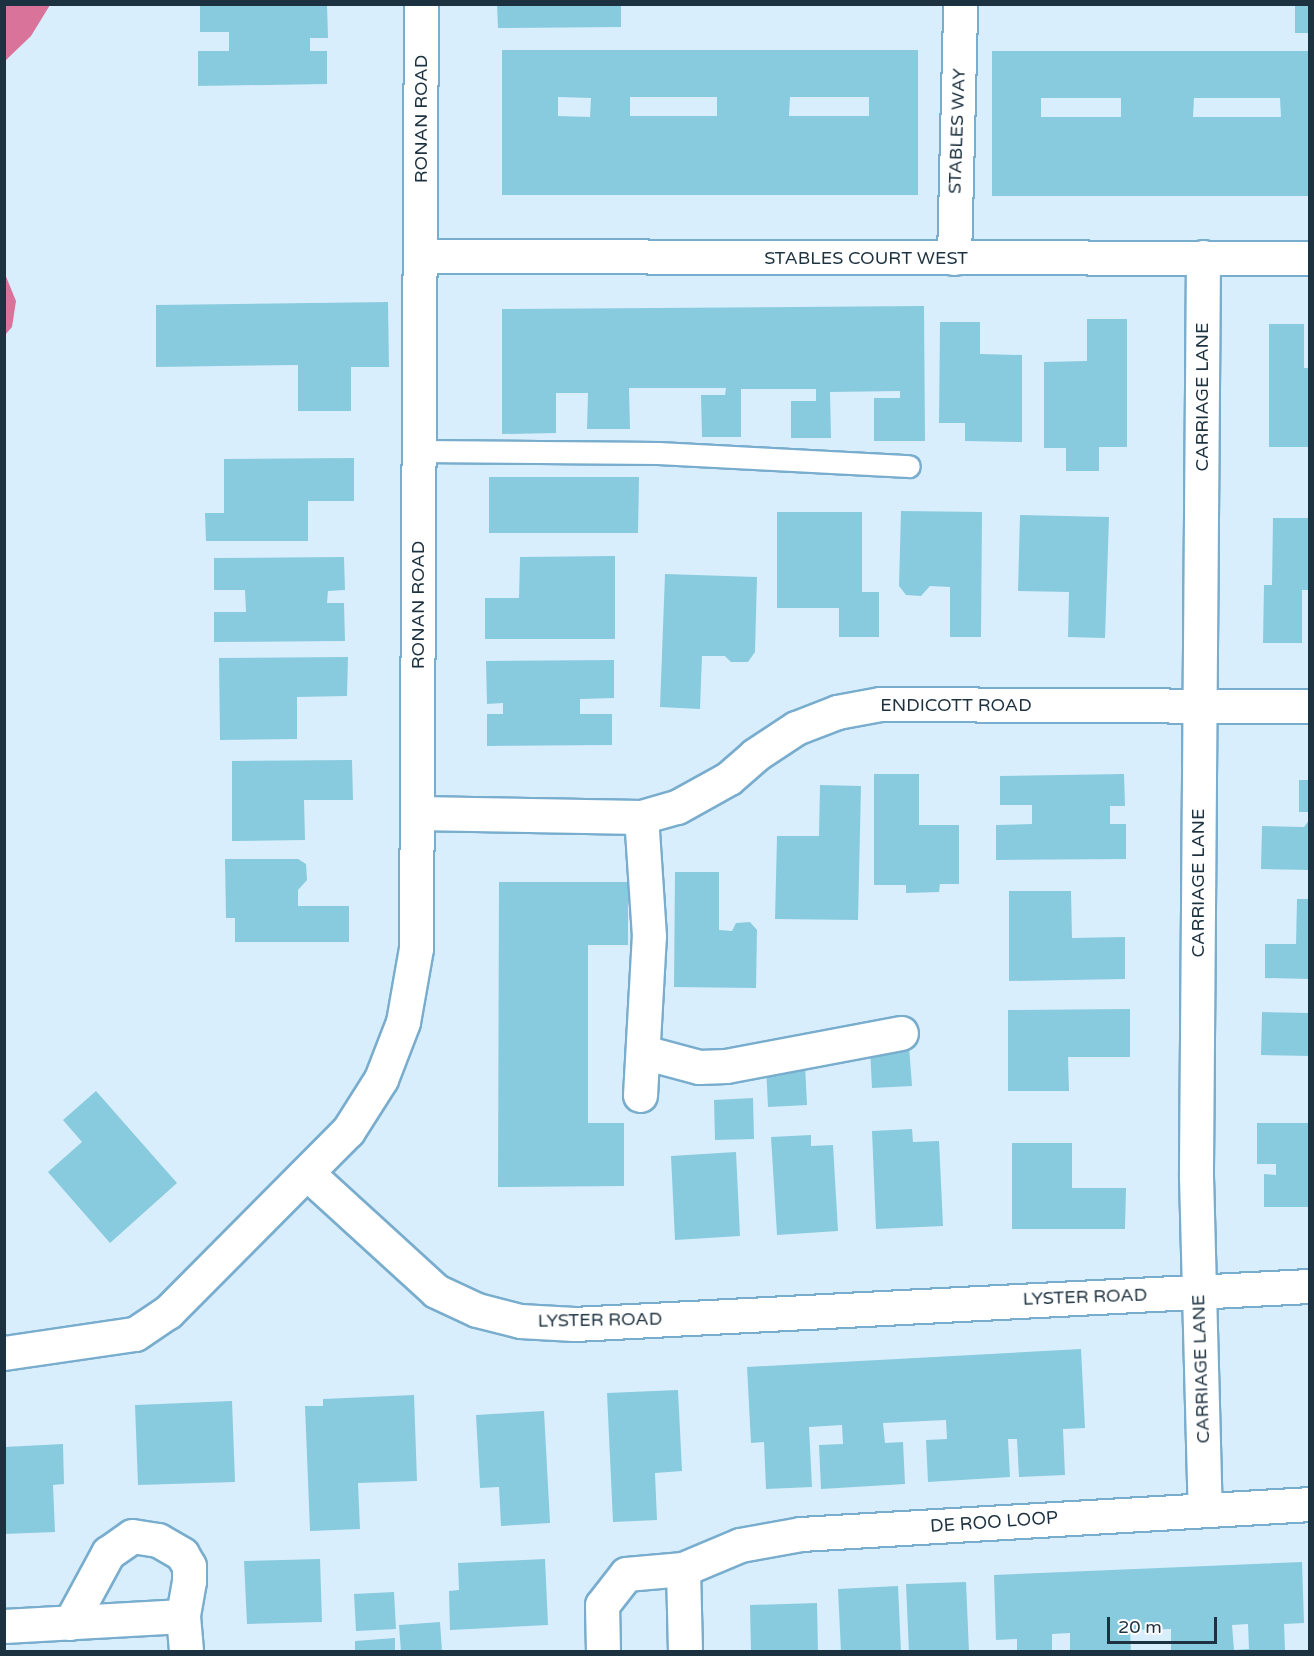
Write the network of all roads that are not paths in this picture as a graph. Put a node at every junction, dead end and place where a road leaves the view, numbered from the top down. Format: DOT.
graph roads {
  1 [pos="421,4"];
  2 [pos="960,4"];
  3 [pos="422,256"];
  4 [pos="1203,257"];
  5 [pos="954,258"];
  6 [pos="1310,258"];
  7 [pos="420,451"];
  8 [pos="909,466"];
  9 [pos="1200,706"];
  10 [pos="1310,706"];
  11 [pos="417,813"];
  12 [pos="641,817"];
  13 [pos="901,1033"];
  14 [pos="643,1052"];
  15 [pos="640,1095"];
  16 [pos="308,1174"];
  17 [pos="1310,1286"];
  18 [pos="1198,1292"];
  19 [pos="4,1353"];
  20 [pos="1310,1504"];
  21 [pos="1204,1509"];
  22 [pos="683,1569"];
  23 [pos="183,1616"];
  24 [pos="70,1623"];
  25 [pos="4,1626"];
  26 [pos="186,1652"];
  27 [pos="603,1652"];
  28 [pos="685,1652"];
  1 -- 3 [label="street, RONAN ROAD"];
  2 -- 5 [label="street, STABLES WAY"];
  3 -- 5 [label="street, STABLES COURT WEST"];
  3 -- 7 [label="street, RONAN ROAD"];
  4 -- 5 [label="street, STABLES COURT WEST"];
  4 -- 6 [label="street, STABLES COURT WEST"];
  4 -- 9 [label="street, CARRIAGE LANE"];
  7 -- 8 [label="lane"];
  7 -- 11 [label="street, RONAN ROAD"];
  9 -- 10 [label="street, ENDICOTT ROAD"];
  9 -- 12 [label="street, ENDICOTT ROAD"];
  9 -- 18 [label="street, CARRIAGE LANE"];
  11 -- 12 [label="street, ENDICOTT ROAD"];
  11 -- 16 [label="street, RONAN ROAD"];
  12 -- 14 [label="street"];
  13 -- 14 [label="street"];
  14 -- 15 [label="street"];
  16 -- 18 [label="street, LYSTER ROAD"];
  16 -- 19 [label="street"];
  17 -- 18 [label="street, LYSTER ROAD"];
  18 -- 21 [label="street, CARRIAGE LANE"];
  20 -- 21 [label="street, DE ROO LOOP"];
  21 -- 22 [label="street, DE ROO LOOP"];
  22 -- 27 [label="street, DE ROO LOOP"];
  22 -- 28 [label="street"];
  23 -- 24 [label="street"];
  23 -- 24 [label="street"];
  23 -- 26 [label="street"];
  24 -- 25 [label="street"];
}
